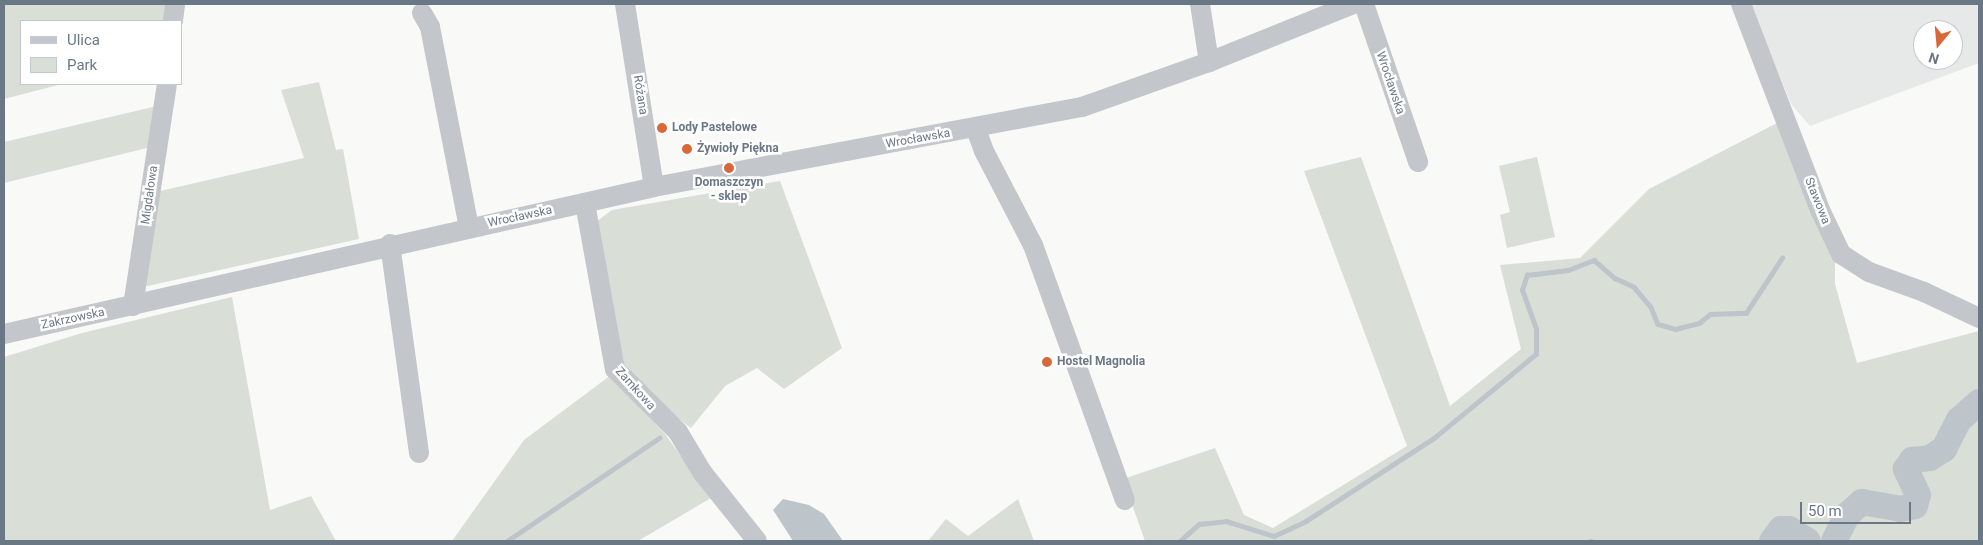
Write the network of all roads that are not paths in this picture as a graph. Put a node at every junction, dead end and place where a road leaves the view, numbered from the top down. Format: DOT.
graph roads {
  1 [pos="175,4"];
  2 [pos="625,4"];
  3 [pos="1200,4"];
  4 [pos="1353,4"];
  5 [pos="1364,4"];
  6 [pos="1741,4"];
  7 [pos="422,13"];
  8 [pos="173,20"];
  9 [pos="1209,62"];
  10 [pos="167,85"];
  11 [pos="976,129"];
  12 [pos="1418,162"];
  13 [pos="654,187"];
  14 [pos="585,203"];
  15 [pos="469,228"];
  16 [pos="390,244"];
  17 [pos="138,305"];
  18 [pos="1979,318"];
  19 [pos="4,334"];
  20 [pos="419,453"];
  21 [pos="1125,500"];
  22 [pos="757,541"];
  1 -- 8 [label="street"];
  2 -- 13 [label="street, Różana"];
  3 -- 9 [label="street"];
  4 -- 9 [label="street, Wrocławska"];
  5 -- 12 [label="street, Wrocławska"];
  6 -- 18 [label="street, Stawowa"];
  7 -- 15 [label="street"];
  9 -- 11 [label="street, Wrocławska"];
  10 -- 17 [label="street, Migdałowa"];
  11 -- 13 [label="street, Wrocławska"];
  11 -- 21 [label="street"];
  13 -- 14 [label="street, Wrocławska"];
  14 -- 15 [label="street, Wrocławska"];
  14 -- 22 [label="street, Zamkowa"];
  15 -- 16 [label="street, Wrocławska"];
  16 -- 17 [label="street, Wrocławska"];
  16 -- 20 [label="street"];
  17 -- 19 [label="street, Zakrzowska"];
}
